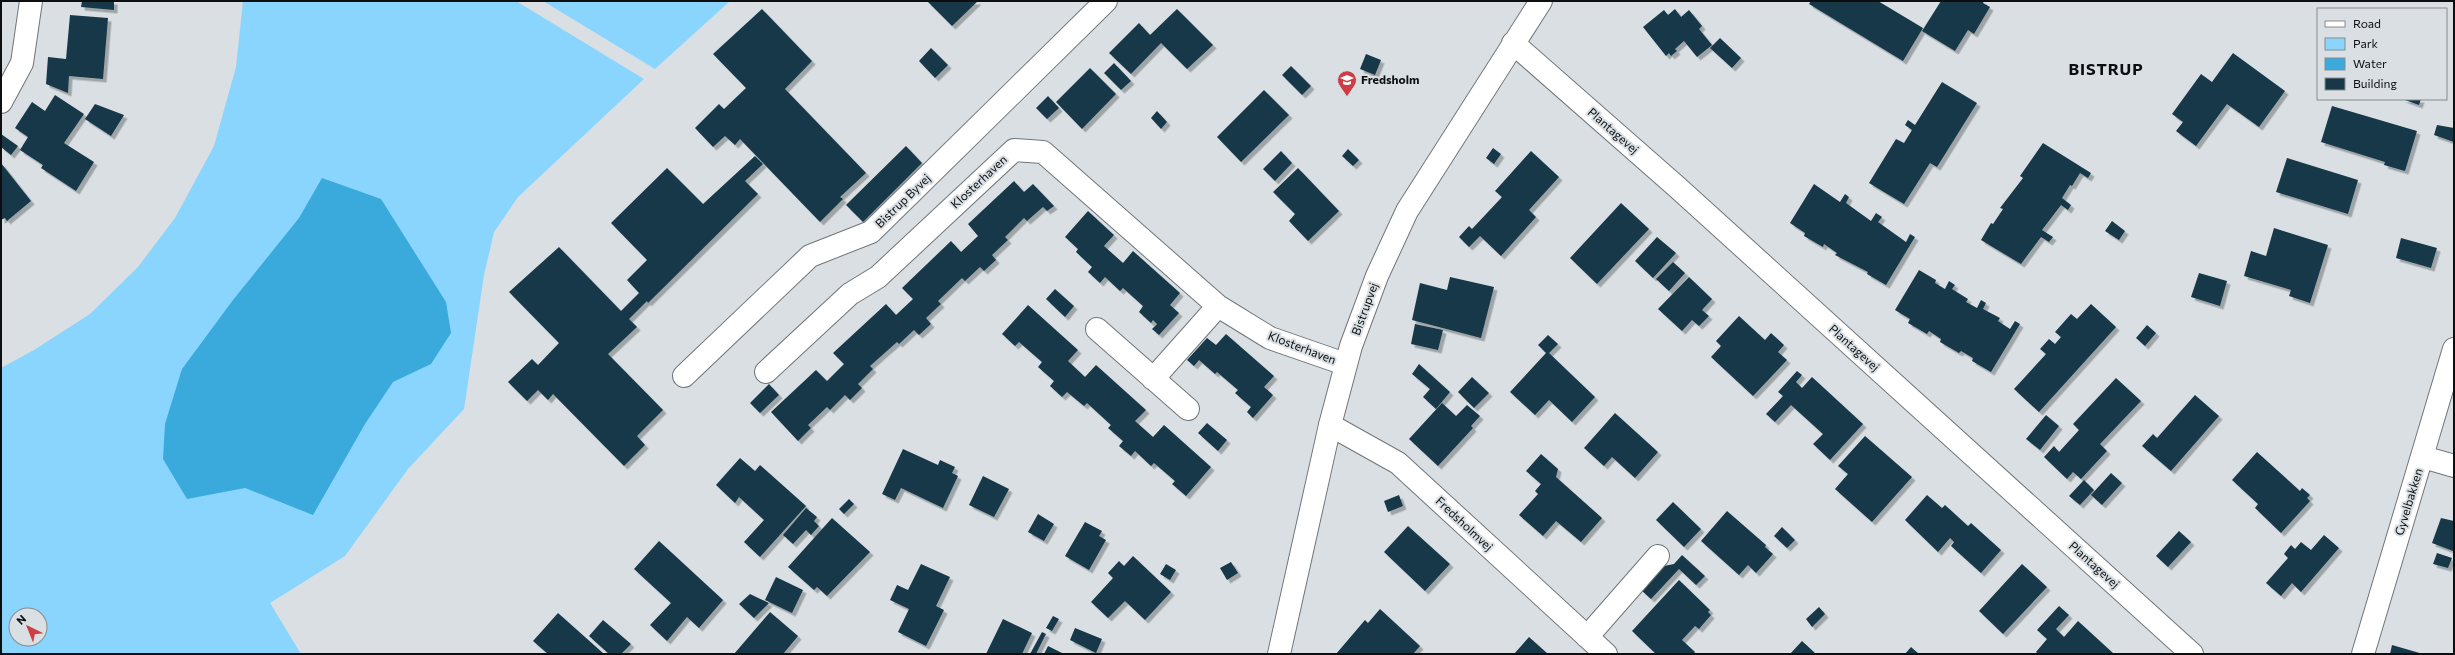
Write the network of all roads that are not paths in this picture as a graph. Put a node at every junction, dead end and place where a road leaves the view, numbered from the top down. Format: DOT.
graph roads {
  1 [pos="31,1"];
  2 [pos="1106,1"];
  3 [pos="1541,1"];
  4 [pos="1514,43"];
  5 [pos="1,102"];
  6 [pos="1218,306"];
  7 [pos="1097,330"];
  8 [pos="2454,349"];
  9 [pos="1345,364"];
  10 [pos="766,372"];
  11 [pos="684,376"];
  12 [pos="1153,379"];
  13 [pos="1188,409"];
  14 [pos="1330,425"];
  15 [pos="2423,457"];
  16 [pos="2454,466"];
  17 [pos="1658,556"];
  18 [pos="1587,637"];
  19 [pos="1279,654"];
  20 [pos="1606,654"];
  21 [pos="2192,654"];
  22 [pos="2363,654"];
  1 -- 5 [label="street"];
  2 -- 11 [label="street, Bistrup Byvej"];
  3 -- 4 [label="street, Bistrupvej"];
  4 -- 9 [label="street, Bistrupvej"];
  4 -- 21 [label="street, Plantagevej"];
  6 -- 9 [label="street, Klosterhaven"];
  6 -- 10 [label="street, Klosterhaven"];
  6 -- 12 [label="street"];
  7 -- 12 [label="street"];
  8 -- 15 [label="street, Gyvelbakken"];
  9 -- 14 [label="street, Bistrupvej"];
  12 -- 13 [label="street"];
  14 -- 18 [label="street, Fredsholmvej"];
  14 -- 19 [label="street, Bistrupvej"];
  15 -- 16 [label="street"];
  15 -- 22 [label="street, Gyvelbakken"];
  17 -- 18 [label="street"];
  18 -- 20 [label="street, Fredsholmvej"];
}
